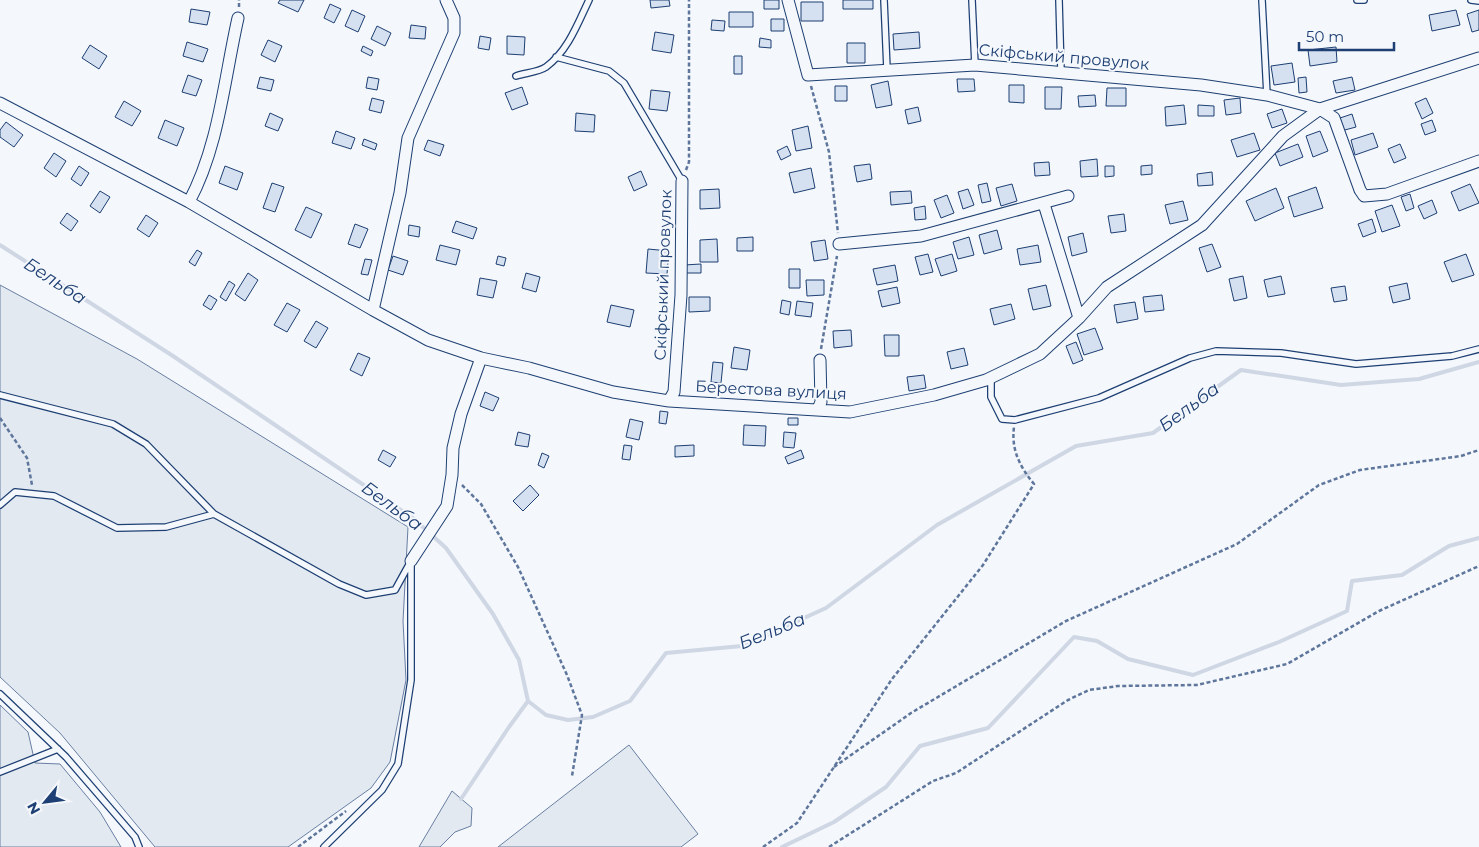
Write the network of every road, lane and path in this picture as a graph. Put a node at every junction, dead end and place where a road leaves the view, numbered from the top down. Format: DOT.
graph roads {
  1 [pos="446,0"];
  2 [pos="590,0"];
  3 [pos="689,0"];
  4 [pos="788,0"];
  5 [pos="884,0"];
  6 [pos="972,0"];
  7 [pos="1060,0"];
  8 [pos="1262,0"];
  9 [pos="1357,0"];
  10 [pos="1364,0"];
  11 [pos="1471,0"];
  12 [pos="1479,1"];
  13 [pos="238,18"];
  14 [pos="556,57"];
  15 [pos="1479,58"];
  16 [pos="974,65"];
  17 [pos="887,69"];
  18 [pos="1061,72"];
  19 [pos="808,75"];
  20 [pos="516,76"];
  21 [pos="1267,95"];
  22 [pos="0,103"];
  23 [pos="1320,109"];
  24 [pos="1479,161"];
  25 [pos="682,181"];
  26 [pos="1068,196"];
  27 [pos="189,202"];
  28 [pos="1044,204"];
  29 [pos="839,244"];
  30 [pos="373,310"];
  31 [pos="1079,318"];
  32 [pos="1479,349"];
  33 [pos="482,358"];
  34 [pos="820,360"];
  35 [pos="990,378"];
  36 [pos="0,395"];
  37 [pos="669,401"];
  38 [pos="818,409"];
  39 [pos="0,418"];
  40 [pos="1014,420"];
  41 [pos="1479,450"];
  42 [pos="452,475"];
  43 [pos="34,494"];
  44 [pos="0,505"];
  45 [pos="214,514"];
  46 [pos="412,561"];
  47 [pos="1479,566"];
  48 [pos="0,694"];
  49 [pos="58,749"];
  50 [pos="834,767"];
  51 [pos="0,772"];
  52 [pos="572,776"];
  53 [pos="352,807"];
  54 [pos="139,847"];
  55 [pos="298,847"];
  56 [pos="324,847"];
  57 [pos="763,847"];
  58 [pos="829,847"];
  1 -- 30 [label="street"];
  2 -- 14 [label="lane"];
  3 -- 25 [label="path, Скіфський провулок"];
  4 -- 19 [label="street"];
  5 -- 17 [label="lane"];
  6 -- 16 [label="lane"];
  7 -- 18 [label="lane"];
  8 -- 21 [label="lane"];
  9 -- 10 [label="lane"];
  11 -- 12 [label="lane"];
  13 -- 27 [label="street"];
  14 -- 20 [label="lane"];
  14 -- 25 [label="lane"];
  15 -- 23 [label="street"];
  16 -- 17 [label="street, Скіфський провулок"];
  16 -- 18 [label="street, Скіфський провулок"];
  17 -- 19 [label="street, Скіфський провулок"];
  18 -- 21 [label="street, Скіфський провулок"];
  19 -- 29 [label="path"];
  21 -- 23 [label="street, Скіфський провулок"];
  22 -- 27 [label="street, Берестова вулиця"];
  23 -- 24 [label="street"];
  23 -- 31 [label="street, Берестова вулиця"];
  25 -- 37 [label="street, Скіфський провулок"];
  26 -- 28 [label="street"];
  27 -- 30 [label="street, Берестова вулиця"];
  28 -- 29 [label="street"];
  28 -- 31 [label="street"];
  29 -- 34 [label="path"];
  30 -- 33 [label="street, Берестова вулиця"];
  31 -- 35 [label="street, Берестова вулиця"];
  32 -- 40 [label="lane"];
  33 -- 37 [label="street, Берестова вулиця"];
  33 -- 42 [label="street"];
  34 -- 38 [label="street"];
  35 -- 38 [label="street, Берестова вулиця"];
  35 -- 40 [label="lane"];
  36 -- 45 [label="lane"];
  37 -- 38 [label="street, Берестова вулиця"];
  39 -- 43 [label="path"];
  40 -- 50 [label="path"];
  41 -- 50 [label="path"];
  42 -- 46 [label="street"];
  42 -- 52 [label="path"];
  43 -- 44 [label="lane"];
  43 -- 45 [label="lane"];
  45 -- 46 [label="lane"];
  46 -- 56 [label="lane"];
  47 -- 58 [label="path"];
  48 -- 49 [label="lane"];
  49 -- 51 [label="lane"];
  49 -- 54 [label="lane"];
  50 -- 57 [label="path"];
  53 -- 55 [label="path"];
}
